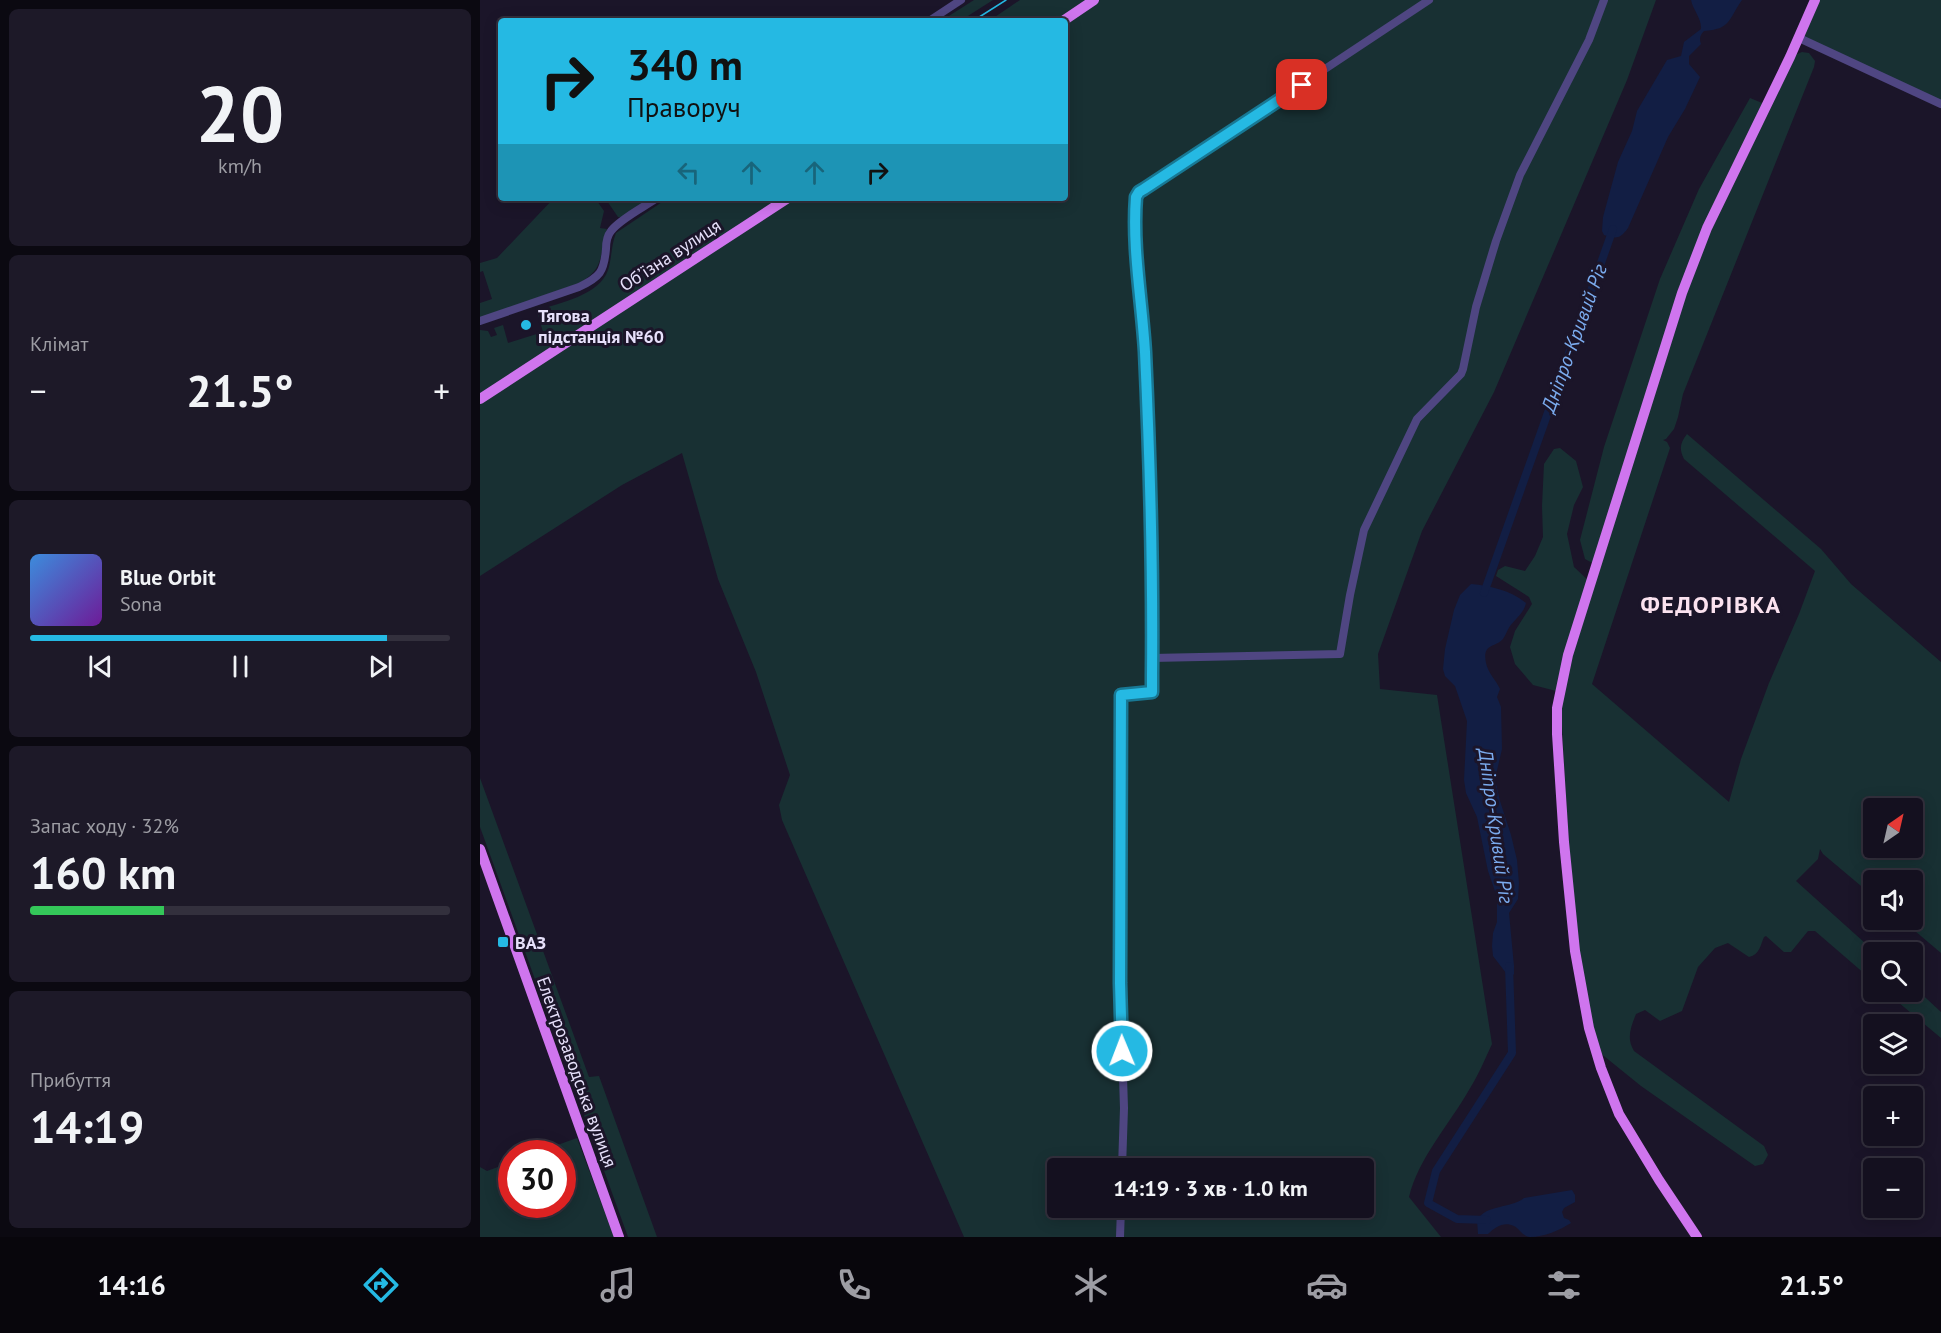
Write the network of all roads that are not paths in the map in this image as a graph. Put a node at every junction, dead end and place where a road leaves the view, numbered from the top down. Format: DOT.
graph roads {
  1 [pos="961,0"];
  2 [pos="1094,0"];
  3 [pos="1429,0"];
  4 [pos="1604,0"];
  5 [pos="1815,0"];
  6 [pos="934,18"];
  7 [pos="1067,18"];
  8 [pos="1799,38"];
  9 [pos="1941,104"];
  10 [pos="653,201"];
  11 [pos="783,201"];
  12 [pos="480,321"];
  13 [pos="480,399"];
  14 [pos="1152,658"];
  15 [pos="480,849"];
  16 [pos="1122,1158"];
  17 [pos="1121,1218"];
  18 [pos="620,1237"];
  19 [pos="1120,1237"];
  20 [pos="1697,1237"];
  1 -- 6 [label="street"];
  2 -- 7 [label="main road"];
  3 -- 14 [label="street"];
  4 -- 14 [label="street"];
  5 -- 8 [label="main road"];
  8 -- 9 [label="street"];
  8 -- 20 [label="main road"];
  10 -- 12 [label="street"];
  11 -- 13 [label="main road, Обʼїзна вулиця"];
  14 -- 16 [label="street"];
  15 -- 18 [label="main road, Електрозаводська вулиця"];
  17 -- 19 [label="street"];
}
